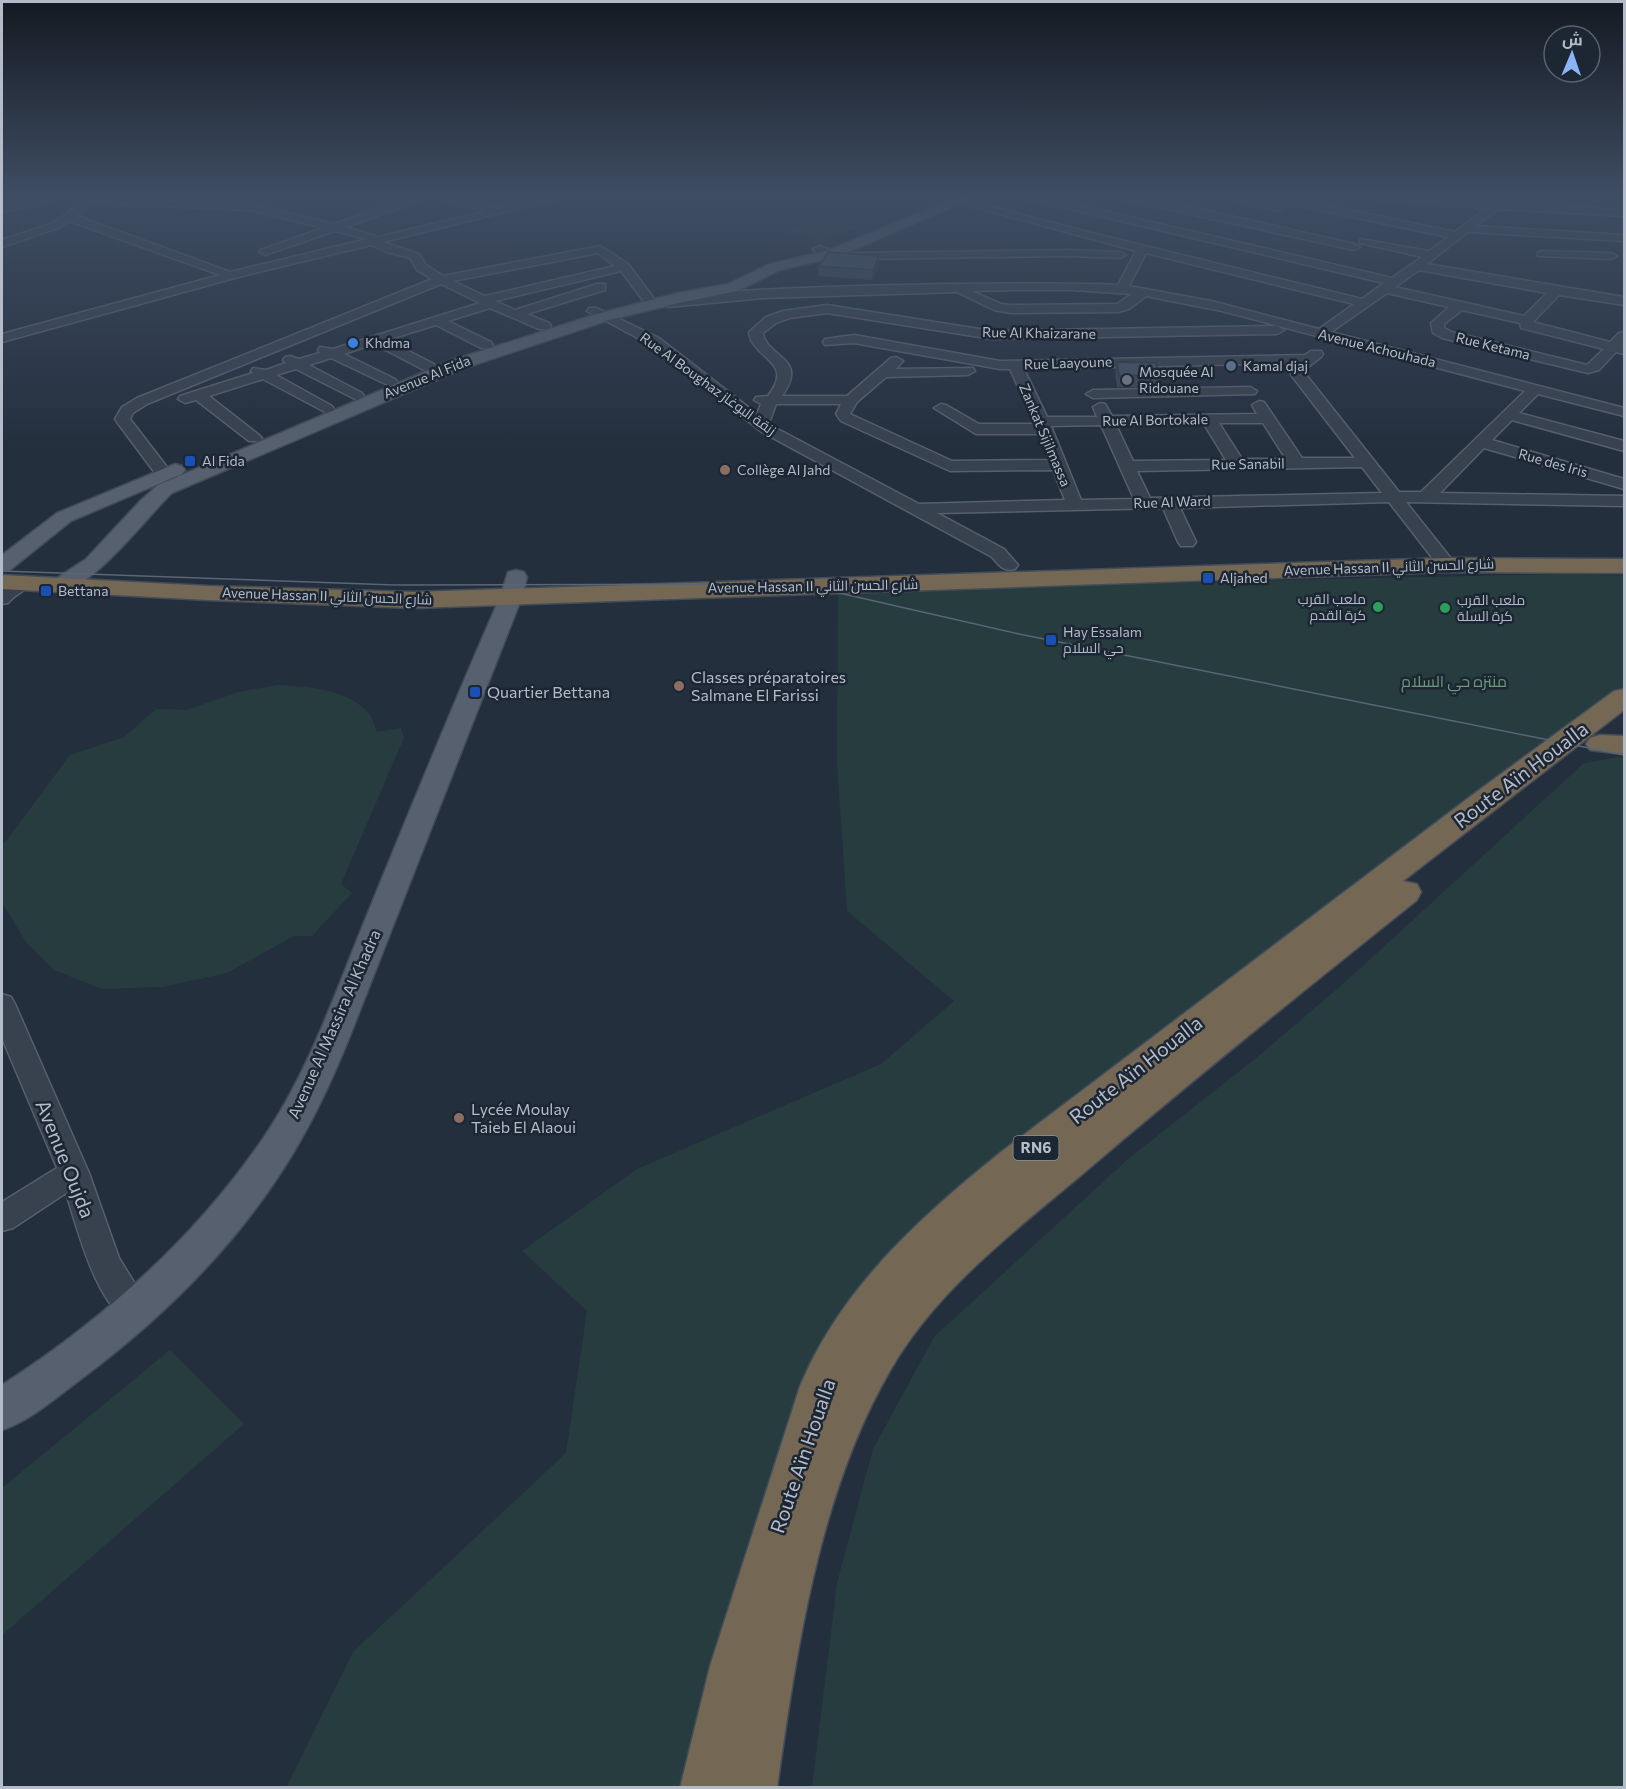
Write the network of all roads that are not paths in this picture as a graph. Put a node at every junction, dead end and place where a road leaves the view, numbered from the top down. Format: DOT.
graph roads {
  1 [pos="190,278"];
  2 [pos="218,278"];
  3 [pos="448,278"];
  4 [pos="510,278"];
  5 [pos="588,278"];
  6 [pos="610,278"];
  7 [pos="632,278"];
  8 [pos="761,278"];
  9 [pos="789,278"];
  10 [pos="1128,278"];
  11 [pos="1261,278"];
  12 [pos="1366,278"];
  13 [pos="1400,278"];
  14 [pos="1506,278"];
  15 [pos="441,280"];
  16 [pos="1390,286"];
  17 [pos="1559,286"];
  18 [pos="955,288"];
  19 [pos="463,289"];
  20 [pos="840,290"];
  21 [pos="902,290"];
  22 [pos="1122,290"];
  23 [pos="1143,292"];
  24 [pos="1624,301"];
  25 [pos="488,302"];
  26 [pos="645,302"];
  27 [pos="1364,303"];
  28 [pos="1459,306"];
  29 [pos="881,308"];
  30 [pos="1079,308"];
  31 [pos="394,310"];
  32 [pos="514,314"];
  33 [pos="598,314"];
  34 [pos="437,321"];
  35 [pos="1528,324"];
  36 [pos="420,326"];
  37 [pos="544,326"];
  38 [pos="1297,327"];
  39 [pos="2,333"];
  40 [pos="1321,333"];
  41 [pos="1624,336"];
  42 [pos="2,338"];
  43 [pos="299,339"];
  44 [pos="1341,339"];
  45 [pos="376,340"];
  46 [pos="486,345"];
  47 [pos="908,349"];
  48 [pos="1619,349"];
  49 [pos="268,351"];
  50 [pos="1103,352"];
  51 [pos="333,354"];
  52 [pos="241,362"];
  53 [pos="1303,362"];
  54 [pos="299,364"];
  55 [pos="1231,366"];
  56 [pos="429,367"];
  57 [pos="1016,367"];
  58 [pos="1080,369"];
  59 [pos="884,373"];
  60 [pos="266,375"];
  61 [pos="1537,376"];
  62 [pos="390,382"];
  63 [pos="1250,391"];
  64 [pos="1093,394"];
  65 [pos="199,395"];
  66 [pos="357,396"];
  67 [pos="729,400"];
  68 [pos="773,400"];
  69 [pos="850,400"];
  70 [pos="941,408"];
  71 [pos="327,409"];
  72 [pos="1624,412"];
  73 [pos="1510,415"];
  74 [pos="1268,418"];
  75 [pos="122,419"];
  76 [pos="1209,419"];
  77 [pos="1107,421"];
  78 [pos="761,425"];
  79 [pos="1043,425"];
  80 [pos="271,436"];
  81 [pos="1481,442"];
  82 [pos="1624,446"];
  83 [pos="1367,462"];
  84 [pos="1297,463"];
  85 [pos="1237,464"];
  86 [pos="1261,464"];
  87 [pos="1059,465"];
  88 [pos="1129,466"];
  89 [pos="171,478"];
  90 [pos="1624,484"];
  91 [pos="1404,489"];
  92 [pos="1284,499"];
  93 [pos="1624,501"];
  94 [pos="1169,502"];
  95 [pos="1144,503"];
  96 [pos="1075,505"];
  97 [pos="961,508"];
  98 [pos="918,509"];
  99 [pos="965,535"];
  100 [pos="1187,542"];
  101 [pos="1451,558"];
  102 [pos="94,564"];
  103 [pos="1620,564"];
  104 [pos="1009,566"];
  105 [pos="7,570"];
  106 [pos="62,585"];
  107 [pos="505,594"];
  108 [pos="2,599"];
  109 [pos="1624,698"];
  110 [pos="1616,738"];
  111 [pos="2,1004"];
  112 [pos="8,1041"];
  113 [pos="74,1173"];
  114 [pos="2,1218"];
  115 [pos="130,1305"];
  116 [pos="2,1390"];
  117 [pos="2,1409"];
  118 [pos="708,1788"];
  119 [pos="749,1788"];
  1 -- 39 [label="street"];
  2 -- 42 [label="street"];
  3 -- 15 [label="street"];
  4 -- 19 [label="street"];
  5 -- 25 [label="street"];
  6 -- 32 [label="street"];
  7 -- 26 [label="street"];
  8 -- 26 [label="main road, Avenue Al Fida"];
  9 -- 20 [label="street"];
  10 -- 22 [label="street"];
  11 -- 27 [label="street"];
  12 -- 16 [label="street"];
  13 -- 16 [label="street"];
  14 -- 17 [label="street"];
  15 -- 19 [label="street"];
  15 -- 31 [label="street"];
  16 -- 27 [label="street"];
  16 -- 28 [label="street"];
  17 -- 24 [label="street"];
  17 -- 35 [label="street"];
  18 -- 21 [label="street, Avenue Achouhada"];
  18 -- 22 [label="street, Avenue Achouhada"];
  18 -- 30 [label="street"];
  19 -- 25 [label="street"];
  20 -- 21 [label="street, Avenue Achouhada"];
  20 -- 26 [label="street, Avenue Al Fida"];
  21 -- 29 [label="street"];
  22 -- 23 [label="street, Avenue Achouhada"];
  23 -- 30 [label="street"];
  23 -- 38 [label="street, Avenue Achouhada"];
  25 -- 32 [label="street"];
  25 -- 34 [label="street"];
  26 -- 33 [label="main road, Avenue Al Fida"];
  27 -- 40 [label="street"];
  28 -- 35 [label="street"];
  28 -- 61 [label="street, Rue Ketama"];
  29 -- 47 [label="street, Rue Laayoune"];
  29 -- 50 [label="street, Rue Al Khaizarane"];
  29 -- 68 [label="street, Rue Al Khaizarane"];
  30 -- 50 [label="street"];
  31 -- 36 [label="street"];
  31 -- 43 [label="street"];
  32 -- 37 [label="street"];
  33 -- 37 [label="main road, Avenue Al Fida"];
  33 -- 67 [label="street, Rue Al Boughaz زنقة البوغاز"];
  33 -- 80 [label="main road, Avenue Al Fida"];
  34 -- 36 [label="street"];
  34 -- 46 [label="street"];
  35 -- 48 [label="street"];
  36 -- 45 [label="street"];
  37 -- 46 [label="main road, Avenue Al Fida"];
  38 -- 40 [label="street, Avenue Achouhada"];
  38 -- 50 [label="street, Rue Al Khaizarane"];
  40 -- 44 [label="street, Avenue Achouhada"];
  41 -- 48 [label="street, Rue Ketama"];
  43 -- 49 [label="street"];
  43 -- 51 [label="street"];
  44 -- 53 [label="street"];
  44 -- 61 [label="street, Avenue Achouhada"];
  45 -- 51 [label="street"];
  45 -- 56 [label="street"];
  46 -- 56 [label="main road, Avenue Al Fida"];
  47 -- 57 [label="street, Rue Laayoune"];
  47 -- 59 [label="street"];
  48 -- 61 [label="street, Rue Ketama"];
  49 -- 52 [label="street"];
  49 -- 54 [label="street"];
  50 -- 53 [label="street, Rue Laayoune"];
  50 -- 55 [label="street"];
  50 -- 57 [label="street, Rue Laayoune"];
  50 -- 58 [label="street"];
  51 -- 54 [label="street"];
  51 -- 62 [label="street"];
  52 -- 60 [label="street"];
  52 -- 75 [label="street"];
  53 -- 55 [label="street"];
  53 -- 83 [label="street"];
  54 -- 60 [label="street"];
  54 -- 66 [label="street"];
  55 -- 63 [label="street"];
  56 -- 62 [label="main road, Avenue Al Fida"];
  57 -- 58 [label="street"];
  57 -- 59 [label="street"];
  57 -- 79 [label="street, Zankat Sijilmassa"];
  58 -- 64 [label="street"];
  59 -- 69 [label="street"];
  60 -- 65 [label="street"];
  60 -- 71 [label="street"];
  61 -- 72 [label="street, Avenue Achouhada"];
  61 -- 73 [label="street"];
  62 -- 66 [label="main road, Avenue Al Fida"];
  63 -- 64 [label="street"];
  63 -- 74 [label="street"];
  64 -- 77 [label="street"];
  65 -- 75 [label="street"];
  65 -- 80 [label="street"];
  66 -- 71 [label="main road, Avenue Al Fida"];
  67 -- 68 [label="street"];
  67 -- 78 [label="street, Rue Al Boughaz زنقة البوغاز"];
  68 -- 69 [label="street"];
  68 -- 78 [label="street, Rue Al Khaizarane"];
  69 -- 87 [label="street"];
  70 -- 79 [label="street, Rue Al Bortokale"];
  71 -- 80 [label="main road, Avenue Al Fida"];
  73 -- 81 [label="street"];
  73 -- 82 [label="street"];
  74 -- 76 [label="street, Rue Al Bortokale"];
  74 -- 84 [label="street"];
  75 -- 89 [label="street"];
  76 -- 77 [label="street, Rue Al Bortokale"];
  76 -- 85 [label="street"];
  77 -- 79 [label="street, Rue Al Bortokale"];
  77 -- 88 [label="street"];
  78 -- 98 [label="street, Rue Al Boughaz زنقة البوغاز"];
  79 -- 87 [label="street, Zankat Sijilmassa"];
  80 -- 89 [label="main road, Avenue Al Fida"];
  80 -- 89 [label="main road, Avenue Al Fida"];
  81 -- 90 [label="street, Rue des Iris"];
  81 -- 91 [label="street"];
  83 -- 84 [label="street, Rue Sanabil"];
  83 -- 91 [label="street"];
  84 -- 86 [label="street, Rue Sanabil"];
  85 -- 86 [label="street, Rue Sanabil"];
  85 -- 88 [label="street, Rue Sanabil"];
  86 -- 92 [label="street"];
  87 -- 96 [label="street, Zankat Sijilmassa"];
  88 -- 95 [label="street"];
  89 -- 102 [label="main road, Avenue Al Fida"];
  89 -- 105 [label="main road, Avenue Al Fida"];
  91 -- 92 [label="street, Rue Al Ward"];
  91 -- 93 [label="street, Rue Al Ward"];
  91 -- 101 [label="street"];
  92 -- 94 [label="street, Rue Al Ward"];
  94 -- 95 [label="street, Rue Al Ward"];
  94 -- 100 [label="street"];
  95 -- 96 [label="street, Rue Al Ward"];
  96 -- 97 [label="street, Rue Al Ward"];
  97 -- 98 [label="street, Rue Al Ward"];
  97 -- 99 [label="street"];
  98 -- 99 [label="street, Rue Al Boughaz زنقة البوغاز"];
  99 -- 104 [label="street, Rue Al Boughaz زنقة البوغاز"];
  101 -- 103 [label="highway, Avenue Hassan II شارع الحسن الثاني"];
  101 -- 104 [label="highway, Avenue Hassan II شارع الحسن الثاني"];
  101 -- 107 [label="highway, Avenue Hassan II شارع الحسن الثاني"];
  102 -- 105 [label="highway, Avenue Hassan II شارع الحسن الثاني"];
  102 -- 106 [label="main road, Avenue Al Fida"];
  102 -- 107 [label="highway, Avenue Hassan II شارع الحسن الثاني"];
  104 -- 107 [label="highway, Avenue Hassan II شارع الحسن الثاني"];
  105 -- 106 [label="highway, Avenue Hassan II شارع الحسن الثاني"];
  105 -- 108 [label="street"];
  106 -- 107 [label="highway, Avenue Hassan II شارع الحسن الثاني"];
  107 -- 115 [label="main road, Avenue Al Massira Al Khadra"];
  109 -- 118 [label="highway, Route Aïn Houalla / RN6"];
  110 -- 119 [label="highway, Route Aïn Houalla / RN6"];
  111 -- 112 [label="street, Avenue Oujda"];
  112 -- 113 [label="street, Avenue Oujda"];
  113 -- 114 [label="street"];
  113 -- 115 [label="street, Avenue Oujda"];
  115 -- 116 [label="main road, Avenue Al Massira Al Khadra"];
  115 -- 117 [label="main road, Avenue Al Massira Al Khadra"];
}
